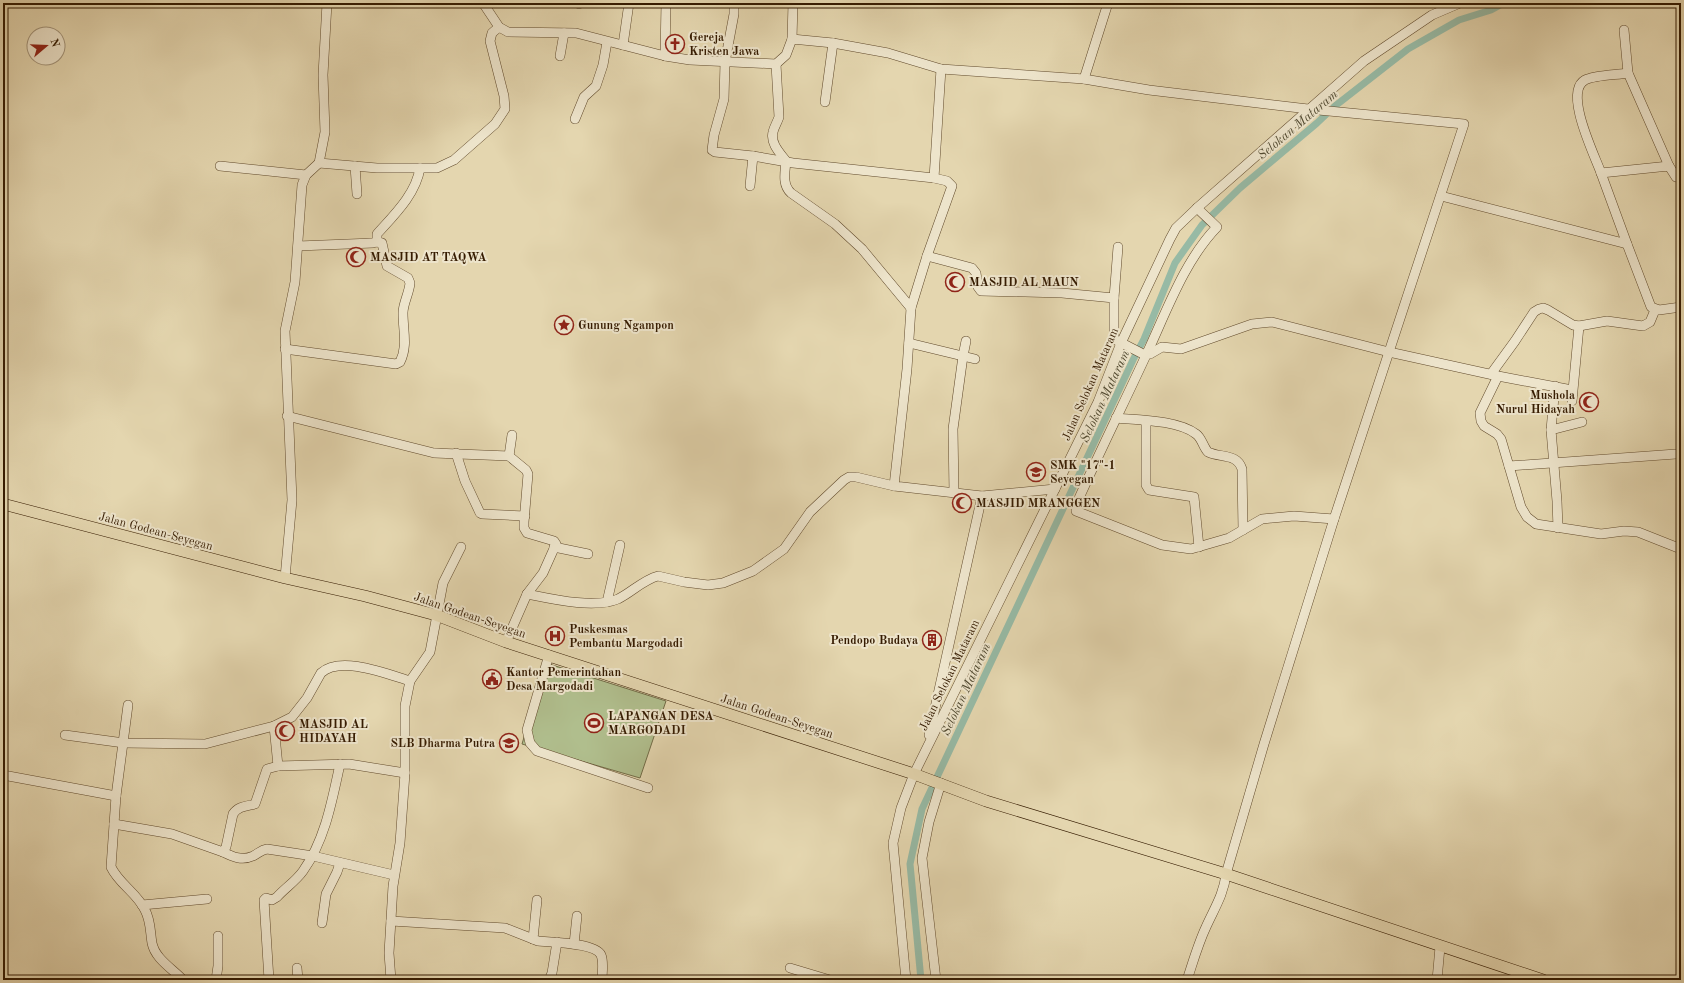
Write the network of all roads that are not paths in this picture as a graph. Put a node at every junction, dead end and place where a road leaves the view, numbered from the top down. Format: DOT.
graph roads {
  1 [pos="326,3"];
  2 [pos="483,3"];
  3 [pos="629,3"];
  4 [pos="666,3"];
  5 [pos="734,3"];
  6 [pos="793,3"];
  7 [pos="1108,3"];
  8 [pos="1460,3"];
  9 [pos="499,27"];
  10 [pos="1624,30"];
  11 [pos="564,33"];
  12 [pos="792,38"];
  13 [pos="607,42"];
  14 [pos="833,43"];
  15 [pos="623,45"];
  16 [pos="560,56"];
  17 [pos="665,56"];
  18 [pos="725,62"];
  19 [pos="776,64"];
  20 [pos="941,69"];
  21 [pos="1628,73"];
  22 [pos="1084,80"];
  23 [pos="825,102"];
  24 [pos="1308,109"];
  25 [pos="575,119"];
  26 [pos="753,156"];
  27 [pos="786,161"];
  28 [pos="319,163"];
  29 [pos="220,166"];
  30 [pos="356,166"];
  31 [pos="1669,166"];
  32 [pos="420,168"];
  33 [pos="1601,173"];
  34 [pos="306,175"];
  35 [pos="934,178"];
  36 [pos="1681,178"];
  37 [pos="750,186"];
  38 [pos="357,194"];
  39 [pos="1441,196"];
  40 [pos="1201,211"];
  41 [pos="377,242"];
  42 [pos="1627,244"];
  43 [pos="298,246"];
  44 [pos="1118,248"];
  45 [pos="927,256"];
  46 [pos="1114,298"];
  47 [pos="1681,307"];
  48 [pos="911,308"];
  49 [pos="1654,310"];
  50 [pos="1579,329"];
  51 [pos="909,343"];
  52 [pos="1121,344"];
  53 [pos="285,349"];
  54 [pos="964,350"];
  55 [pos="1389,352"];
  56 [pos="1145,354"];
  57 [pos="975,359"];
  58 [pos="1494,375"];
  59 [pos="1555,386"];
  60 [pos="1572,390"];
  61 [pos="1572,401"];
  62 [pos="287,416"];
  63 [pos="1116,418"];
  64 [pos="1146,421"];
  65 [pos="1582,422"];
  66 [pos="1551,430"];
  67 [pos="512,435"];
  68 [pos="456,453"];
  69 [pos="1676,454"];
  70 [pos="509,456"];
  71 [pos="1553,463"];
  72 [pos="1509,466"];
  73 [pos="894,486"];
  74 [pos="1055,489"];
  75 [pos="954,493"];
  76 [pos="982,496"];
  77 [pos="3,504"];
  78 [pos="525,516"];
  79 [pos="1334,519"];
  80 [pos="1558,528"];
  81 [pos="1243,530"];
  82 [pos="620,545"];
  83 [pos="461,547"];
  84 [pos="554,547"];
  85 [pos="1199,547"];
  86 [pos="1681,549"];
  87 [pos="588,554"];
  88 [pos="285,578"];
  89 [pos="527,594"];
  90 [pos="608,602"];
  91 [pos="436,615"];
  92 [pos="506,642"];
  93 [pos="549,655"];
  94 [pos="410,681"];
  95 [pos="128,705"];
  96 [pos="274,726"];
  97 [pos="65,735"];
  98 [pos="124,743"];
  99 [pos="926,749"];
  100 [pos="340,764"];
  101 [pos="278,766"];
  102 [pos="405,773"];
  103 [pos="917,775"];
  104 [pos="3,776"];
  105 [pos="940,783"];
  106 [pos="648,788"];
  107 [pos="116,796"];
  108 [pos="114,824"];
  109 [pos="223,852"];
  110 [pos="313,856"];
  111 [pos="340,863"];
  112 [pos="1226,874"];
  113 [pos="394,875"];
  114 [pos="207,899"];
  115 [pos="537,900"];
  116 [pos="142,905"];
  117 [pos="577,916"];
  118 [pos="391,921"];
  119 [pos="322,923"];
  120 [pos="218,936"];
  121 [pos="533,939"];
  122 [pos="557,942"];
  123 [pos="574,944"];
  124 [pos="1440,947"];
  125 [pos="297,968"];
  126 [pos="790,968"];
  127 [pos="183,980"];
  128 [pos="216,980"];
  129 [pos="269,980"];
  130 [pos="298,980"];
  131 [pos="391,980"];
  132 [pos="549,980"];
  133 [pos="602,980"];
  134 [pos="830,980"];
  135 [pos="906,980"];
  136 [pos="936,980"];
  137 [pos="1187,980"];
  138 [pos="1437,980"];
  139 [pos="1543,980"];
  1 -- 28 [label="street"];
  2 -- 9 [label="street"];
  3 -- 15 [label="street"];
  4 -- 17 [label="street"];
  5 -- 18 [label="street"];
  6 -- 12 [label="street"];
  7 -- 22 [label="street"];
  8 -- 24 [label="street, Jalan Selokan Mataram"];
  9 -- 11 [label="street"];
  9 -- 32 [label="street"];
  10 -- 21 [label="street"];
  11 -- 13 [label="street"];
  11 -- 16 [label="street"];
  12 -- 14 [label="street"];
  12 -- 19 [label="street"];
  13 -- 15 [label="street"];
  13 -- 25 [label="street"];
  14 -- 20 [label="street"];
  14 -- 23 [label="street"];
  15 -- 17 [label="street"];
  17 -- 18 [label="street"];
  18 -- 19 [label="street"];
  18 -- 26 [label="street"];
  19 -- 27 [label="street"];
  20 -- 22 [label="street"];
  20 -- 35 [label="street"];
  21 -- 31 [label="street"];
  21 -- 33 [label="street"];
  22 -- 24 [label="street"];
  24 -- 39 [label="street"];
  24 -- 40 [label="street, Jalan Selokan Mataram"];
  26 -- 27 [label="street"];
  26 -- 37 [label="street"];
  27 -- 35 [label="street"];
  27 -- 48 [label="street"];
  28 -- 30 [label="street"];
  28 -- 34 [label="street"];
  29 -- 34 [label="street"];
  30 -- 32 [label="street"];
  30 -- 38 [label="street"];
  31 -- 33 [label="street"];
  31 -- 36 [label="street"];
  32 -- 41 [label="street"];
  33 -- 42 [label="street"];
  34 -- 43 [label="street"];
  35 -- 45 [label="street"];
  39 -- 42 [label="street"];
  39 -- 55 [label="street"];
  40 -- 52 [label="street, Jalan Selokan Mataram"];
  40 -- 56 [label="street"];
  41 -- 43 [label="street"];
  41 -- 53 [label="street"];
  42 -- 49 [label="street"];
  43 -- 53 [label="street"];
  44 -- 46 [label="street"];
  45 -- 46 [label="street"];
  45 -- 48 [label="street"];
  46 -- 52 [label="street"];
  47 -- 49 [label="street"];
  48 -- 51 [label="street"];
  49 -- 50 [label="street"];
  50 -- 58 [label="street"];
  50 -- 60 [label="street"];
  51 -- 54 [label="street"];
  51 -- 73 [label="street"];
  52 -- 56 [label="street"];
  52 -- 74 [label="street, Jalan Selokan Mataram"];
  53 -- 62 [label="street"];
  54 -- 57 [label="street"];
  54 -- 75 [label="street"];
  55 -- 56 [label="street"];
  55 -- 58 [label="street"];
  55 -- 79 [label="street"];
  56 -- 63 [label="street"];
  58 -- 59 [label="street"];
  58 -- 72 [label="street"];
  59 -- 60 [label="street"];
  59 -- 66 [label="street"];
  60 -- 61 [label="street"];
  62 -- 68 [label="street"];
  62 -- 88 [label="street"];
  63 -- 64 [label="street"];
  63 -- 85 [label="street"];
  64 -- 81 [label="street"];
  64 -- 85 [label="street"];
  65 -- 66 [label="street"];
  66 -- 71 [label="street"];
  67 -- 70 [label="street"];
  68 -- 70 [label="street"];
  68 -- 78 [label="street"];
  69 -- 71 [label="street"];
  70 -- 78 [label="street"];
  71 -- 72 [label="street"];
  71 -- 80 [label="street"];
  72 -- 80 [label="street"];
  73 -- 75 [label="street"];
  73 -- 90 [label="street"];
  74 -- 76 [label="street"];
  74 -- 99 [label="street, Jalan Selokan Mataram"];
  75 -- 76 [label="street"];
  76 -- 99 [label="street"];
  77 -- 88 [label="main road, Jalan Godean-Seyegan"];
  78 -- 84 [label="street"];
  79 -- 81 [label="street"];
  79 -- 112 [label="street"];
  80 -- 86 [label="street"];
  81 -- 85 [label="street"];
  82 -- 90 [label="street"];
  83 -- 91 [label="street"];
  84 -- 87 [label="street"];
  84 -- 89 [label="street"];
  88 -- 91 [label="main road, Jalan Godean-Seyegan"];
  89 -- 90 [label="street"];
  89 -- 92 [label="street"];
  91 -- 92 [label="main road, Jalan Godean-Seyegan"];
  91 -- 94 [label="street"];
  92 -- 93 [label="main road, Jalan Godean-Seyegan"];
  93 -- 103 [label="main road, Jalan Godean-Seyegan"];
  93 -- 106 [label="street"];
  94 -- 96 [label="street"];
  94 -- 102 [label="street"];
  95 -- 98 [label="street"];
  96 -- 98 [label="street"];
  96 -- 101 [label="street"];
  97 -- 98 [label="street"];
  98 -- 107 [label="street"];
  99 -- 103 [label="street, Jalan Selokan Mataram"];
  100 -- 101 [label="street"];
  100 -- 102 [label="street"];
  100 -- 110 [label="street"];
  101 -- 109 [label="street"];
  102 -- 113 [label="street"];
  103 -- 105 [label="main road, Jalan Godean-Seyegan"];
  103 -- 135 [label="street, Jalan Selokan Mataram"];
  104 -- 107 [label="street"];
  105 -- 112 [label="main road, Jalan Godean-Seyegan"];
  105 -- 136 [label="street"];
  107 -- 108 [label="street"];
  108 -- 109 [label="street"];
  108 -- 116 [label="street"];
  109 -- 110 [label="street"];
  110 -- 111 [label="street"];
  110 -- 129 [label="street"];
  111 -- 113 [label="street"];
  111 -- 119 [label="street"];
  112 -- 124 [label="main road, Jalan Godean-Seyegan"];
  112 -- 137 [label="street"];
  113 -- 118 [label="street"];
  114 -- 116 [label="street"];
  115 -- 121 [label="street"];
  116 -- 127 [label="street"];
  117 -- 123 [label="street"];
  118 -- 121 [label="street"];
  118 -- 131 [label="street"];
  120 -- 128 [label="street"];
  121 -- 122 [label="street"];
  122 -- 123 [label="street"];
  122 -- 132 [label="street"];
  123 -- 133 [label="street"];
  124 -- 138 [label="street"];
  124 -- 139 [label="main road, Jalan Godean-Seyegan"];
  125 -- 130 [label="street"];
  126 -- 134 [label="street"];
}
